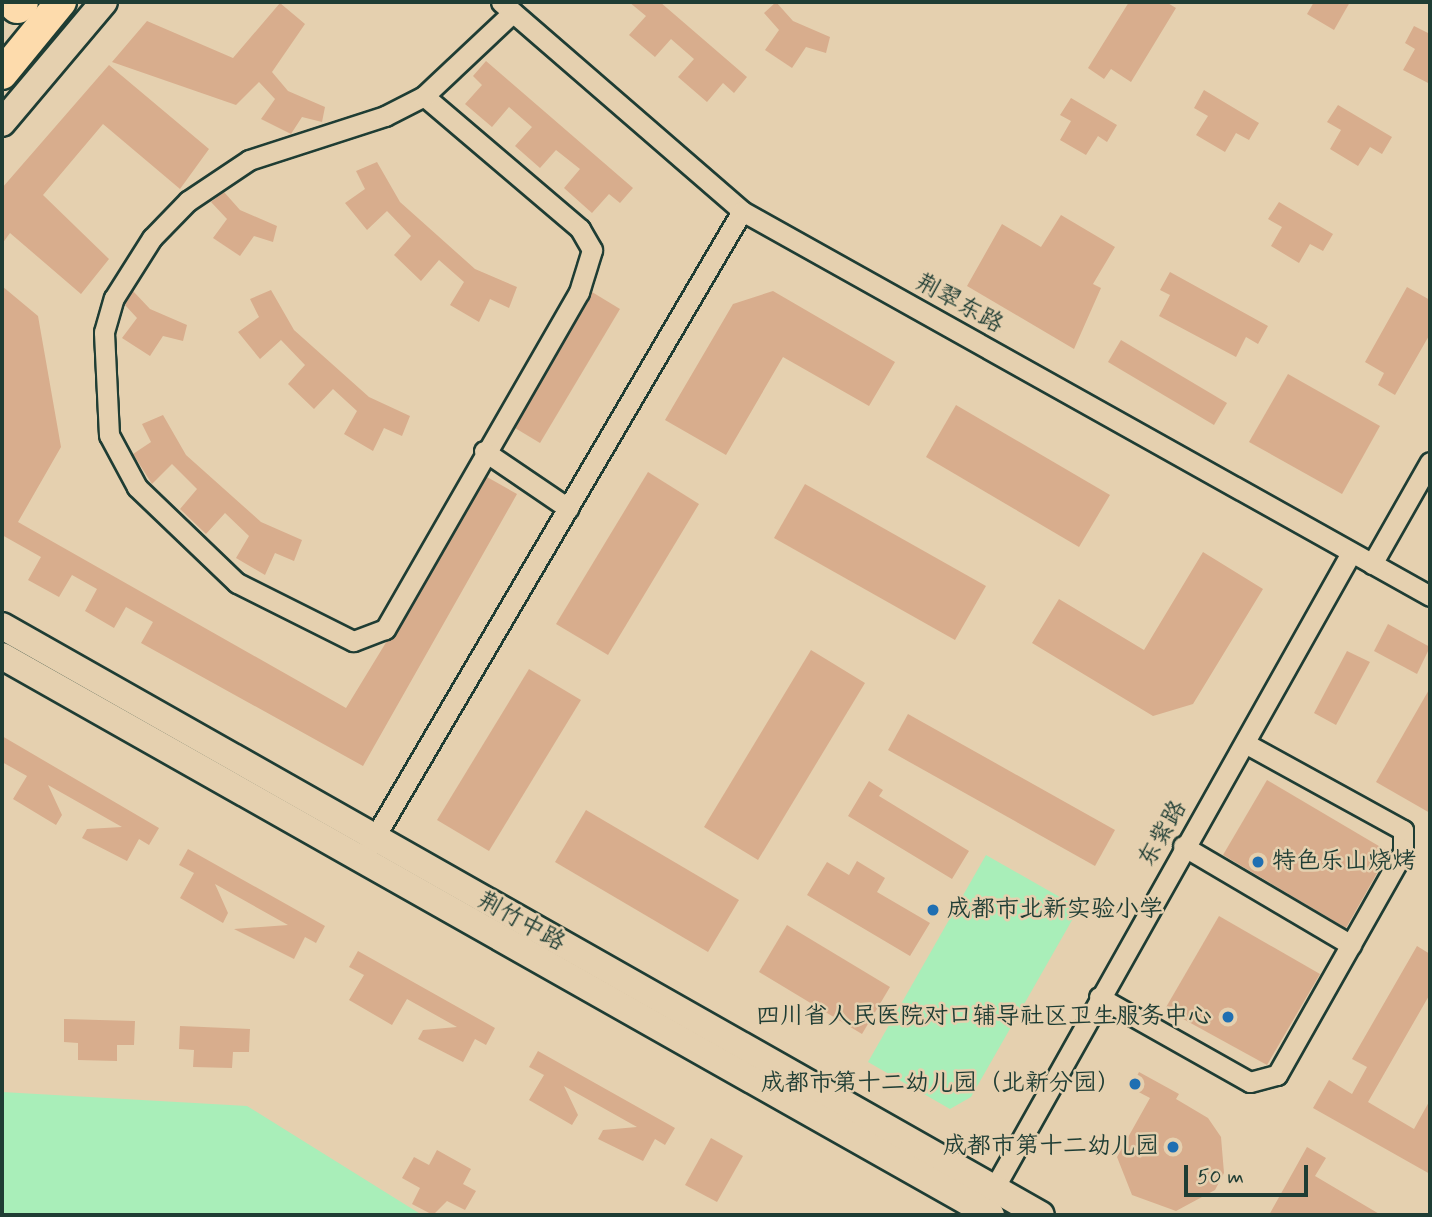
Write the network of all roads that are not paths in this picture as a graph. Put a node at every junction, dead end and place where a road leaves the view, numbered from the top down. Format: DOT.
graph roads {
  1 [pos="61,2"];
  2 [pos="104,2"];
  3 [pos="507,7"];
  4 [pos="2,74"];
  5 [pos="424,96"];
  6 [pos="2,123"];
  7 [pos="742,211"];
  8 [pos="484,451"];
  9 [pos="1430,462"];
  10 [pos="568,508"];
  11 [pos="1351,553"];
  12 [pos="1372,564"];
  13 [pos="1430,596"];
  14 [pos="2,626"];
  15 [pos="2,656"];
  16 [pos="1245,743"];
  17 [pos="1183,846"];
  18 [pos="367,849"];
  19 [pos="1351,945"];
  20 [pos="1099,997"];
  21 [pos="987,1207"];
  22 [pos="1041,1215"];
  1 -- 4 [label="main road"];
  2 -- 6 [label="main road"];
  3 -- 5 [label="street"];
  3 -- 7 [label="street, 荆翠东路"];
  5 -- 8 [label="street"];
  5 -- 8 [label="street"];
  7 -- 10 [label="street"];
  7 -- 11 [label="street, 荆翠东路"];
  8 -- 10 [label="street"];
  9 -- 12 [label="street"];
  10 -- 18 [label="street"];
  11 -- 12 [label="street, 荆翠东路"];
  11 -- 16 [label="street, 东紫路"];
  12 -- 13 [label="street, 荆翠东路"];
  14 -- 18 [label="main road, 荆竹中路"];
  15 -- 18 [label="main road, 荆竹中路"];
  16 -- 17 [label="street, 东紫路"];
  16 -- 19 [label="street"];
  17 -- 19 [label="street"];
  17 -- 20 [label="street, 东紫路"];
  18 -- 21 [label="main road, 荆竹中路"];
  19 -- 20 [label="street"];
  20 -- 21 [label="street, 东紫路"];
  21 -- 22 [label="main road, 荆竹中路"];
}
